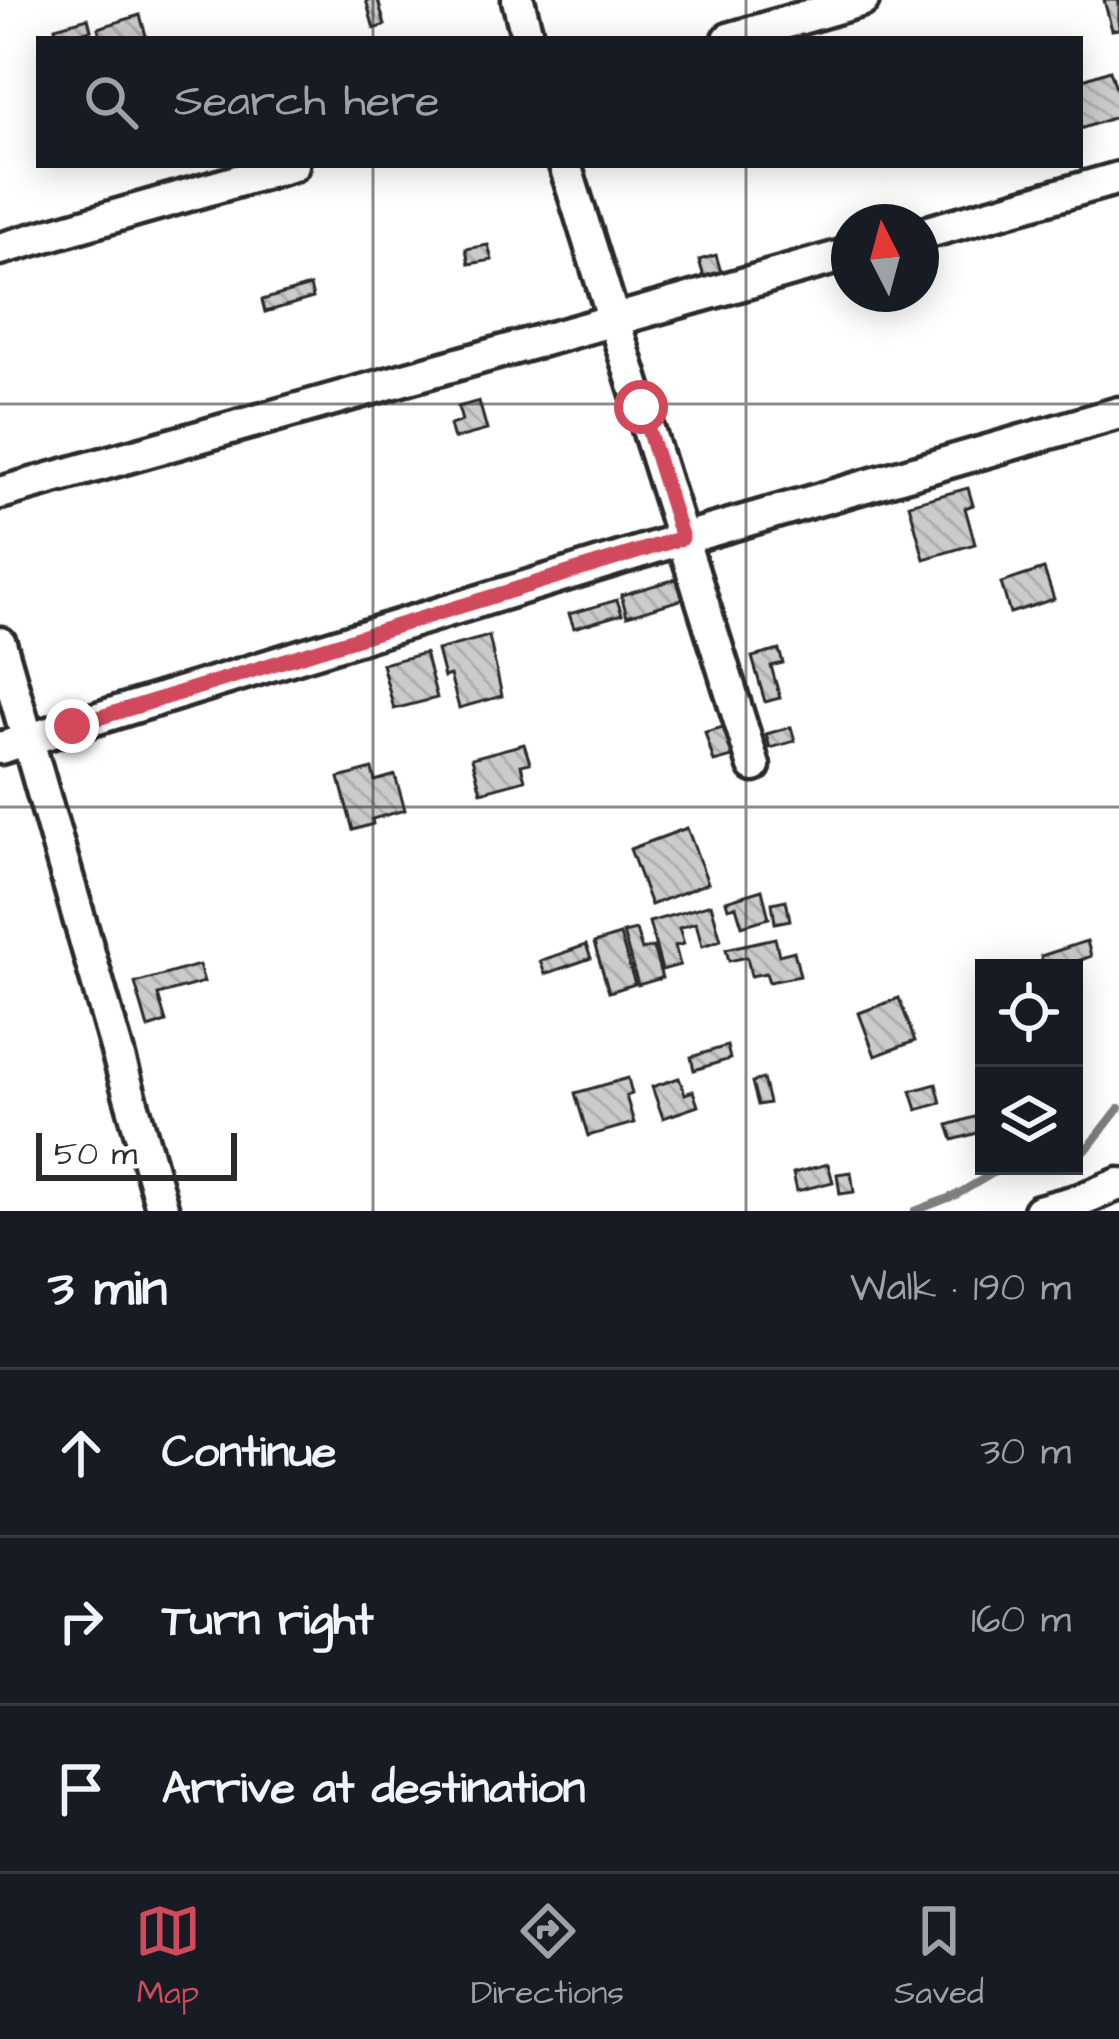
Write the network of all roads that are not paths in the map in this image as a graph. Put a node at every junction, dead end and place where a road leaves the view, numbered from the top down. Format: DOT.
graph roads {
  1 [pos="518,0"];
  2 [pos="863,0"];
  3 [pos="527,36"];
  4 [pos="739,36"];
  5 [pos="283,168"];
  6 [pos="566,168"];
  7 [pos="1119,178"];
  8 [pos="939,229"];
  9 [pos="0,249"];
  10 [pos="831,259"];
  11 [pos="614,320"];
  12 [pos="1119,413"];
  13 [pos="0,493"];
  14 [pos="682,538"];
  15 [pos="0,643"];
  16 [pos="14,744"];
  17 [pos="754,766"];
  18 [pos="1119,1184"];
  19 [pos="163,1211"];
  20 [pos="1039,1211"];
  1 -- 3 [label="street"];
  2 -- 4 [label="street"];
  5 -- 9 [label="street"];
  6 -- 11 [label="street"];
  7 -- 8 [label="street"];
  10 -- 11 [label="street"];
  11 -- 13 [label="street"];
  11 -- 14 [label="street"];
  12 -- 14 [label="street"];
  14 -- 16 [label="street"];
  14 -- 17 [label="street"];
  15 -- 16 [label="street"];
  16 -- 19 [label="street"];
  18 -- 20 [label="street"];
}
